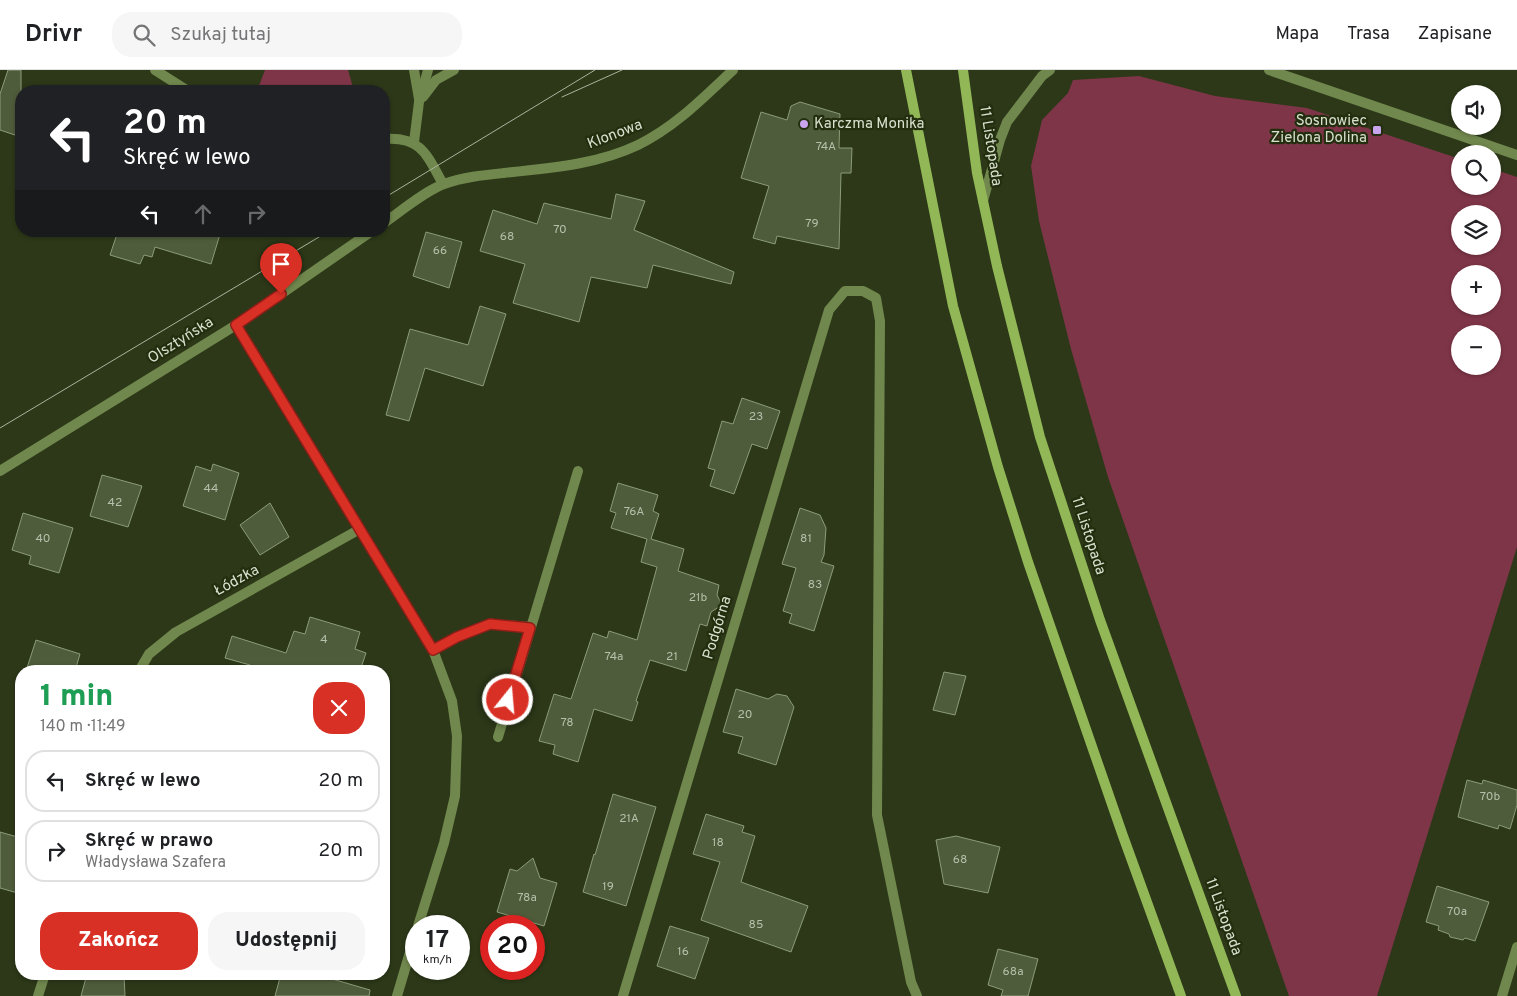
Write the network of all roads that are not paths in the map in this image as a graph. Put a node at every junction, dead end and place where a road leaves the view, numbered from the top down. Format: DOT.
graph roads {
  1 [pos="155,70"];
  2 [pos="414,70"];
  3 [pos="428,70"];
  4 [pos="454,70"];
  5 [pos="733,70"];
  6 [pos="906,70"];
  7 [pos="964,70"];
  8 [pos="1050,70"];
  9 [pos="1269,70"];
  10 [pos="179,85"];
  11 [pos="419,102"];
  12 [pos="390,139"];
  13 [pos="414,142"];
  14 [pos="1517,155"];
  15 [pos="443,184"];
  16 [pos="984,201"];
  17 [pos="390,220"];
  18 [pos="363,237"];
  19 [pos="236,325"];
  20 [pos="0,470"];
  21 [pos="578,471"];
  22 [pos="360,529"];
  23 [pos="530,628"];
  24 [pos="433,650"];
  25 [pos="143,665"];
  26 [pos="498,737"];
  27 [pos="421,915"];
  28 [pos="1517,947"];
  29 [pos="405,969"];
  30 [pos="43,980"];
  31 [pos="38,996"];
  32 [pos="397,996"];
  33 [pos="623,996"];
  34 [pos="917,996"];
  35 [pos="1181,996"];
  36 [pos="1236,996"];
  37 [pos="1502,996"];
  1 -- 10 [label="street"];
  2 -- 11 [label="street"];
  3 -- 11 [label="street"];
  4 -- 11 [label="street"];
  5 -- 15 [label="street, Klonowa"];
  6 -- 35 [label="main road"];
  7 -- 16 [label="main road, 11 Listopada"];
  8 -- 16 [label="street"];
  9 -- 14 [label="street"];
  11 -- 13 [label="street"];
  12 -- 13 [label="street"];
  13 -- 15 [label="street"];
  15 -- 17 [label="street"];
  16 -- 36 [label="main road, 11 Listopada"];
  18 -- 19 [label="street, Olsztyńska"];
  19 -- 20 [label="street, Olsztyńska"];
  19 -- 22 [label="street"];
  21 -- 23 [label="street"];
  22 -- 24 [label="street"];
  22 -- 25 [label="street, Łódzka"];
  23 -- 24 [label="street"];
  23 -- 26 [label="street"];
  24 -- 27 [label="street"];
  28 -- 37 [label="street"];
  29 -- 32 [label="street"];
  30 -- 31 [label="street"];
  33 -- 34 [label="street, Podgórna"];
}
